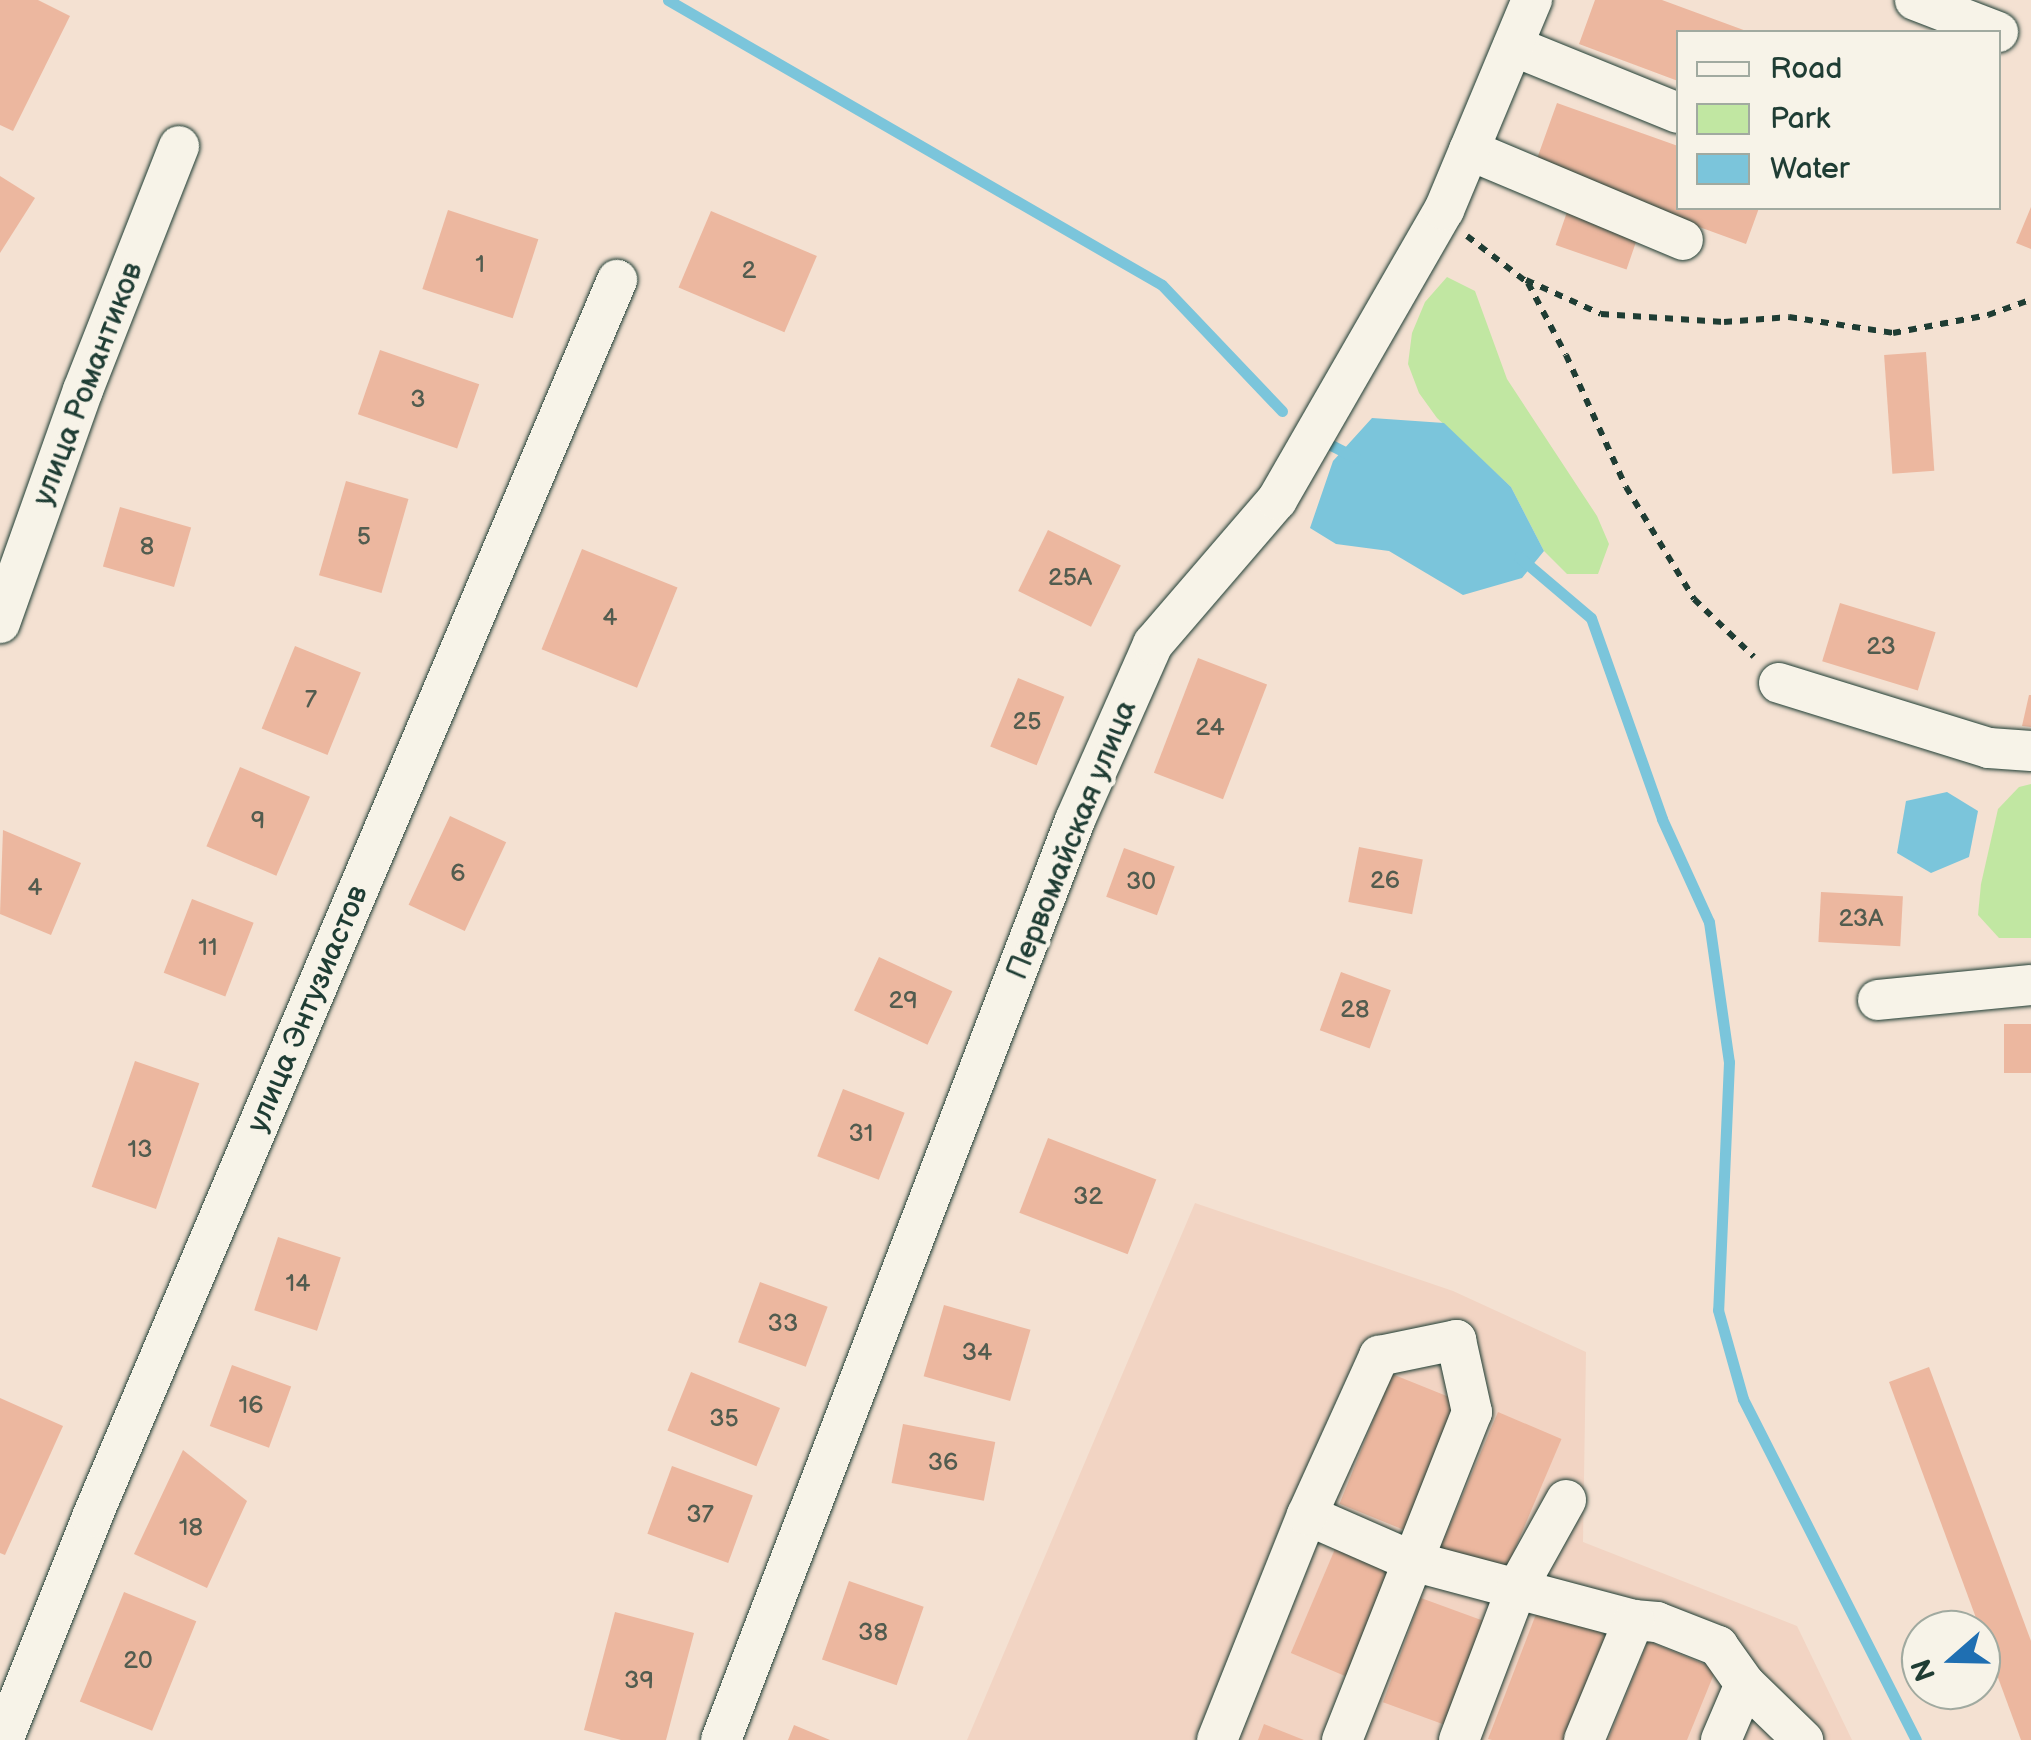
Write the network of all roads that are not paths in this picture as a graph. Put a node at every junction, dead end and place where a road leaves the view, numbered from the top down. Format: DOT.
graph roads {
  1 [pos="1532,0"];
  2 [pos="1915,0"];
  3 [pos="1993,30"];
  4 [pos="2001,33"];
  5 [pos="2031,45"];
  6 [pos="1513,46"];
  7 [pos="1676,112"];
  8 [pos="180,146"];
  9 [pos="1469,150"];
  10 [pos="1684,240"];
  11 [pos="617,280"];
  12 [pos="0,623"];
  13 [pos="1780,683"];
  14 [pos="2031,751"];
  15 [pos="2031,985"];
  16 [pos="1878,1000"];
  17 [pos="1566,1500"];
  18 [pos="1306,1515"];
  19 [pos="1412,1561"];
  20 [pos="1516,1590"];
  21 [pos="1634,1620"];
  22 [pos="1745,1684"];
  23 [pos="3,1740"];
  24 [pos="721,1740"];
  25 [pos="1217,1740"];
  26 [pos="1342,1740"];
  27 [pos="1459,1740"];
  28 [pos="1584,1740"];
  29 [pos="1720,1740"];
  30 [pos="1803,1740"];
  1 -- 6 [label="street, Первомайская улица"];
  2 -- 3 [label="street"];
  4 -- 5 [label="street"];
  6 -- 7 [label="street"];
  6 -- 9 [label="street, Первомайская улица"];
  8 -- 12 [label="street, улица Романтиков"];
  9 -- 10 [label="street"];
  9 -- 24 [label="street, Первомайская улица"];
  11 -- 23 [label="street, улица Энтузиастов"];
  13 -- 14 [label="street"];
  15 -- 16 [label="street"];
  17 -- 20 [label="street"];
  18 -- 19 [label="street"];
  18 -- 19 [label="street"];
  18 -- 25 [label="street"];
  19 -- 20 [label="street"];
  19 -- 26 [label="street"];
  20 -- 21 [label="street"];
  20 -- 27 [label="street"];
  21 -- 22 [label="street"];
  21 -- 28 [label="street"];
  22 -- 29 [label="street"];
  22 -- 30 [label="street"];
}
